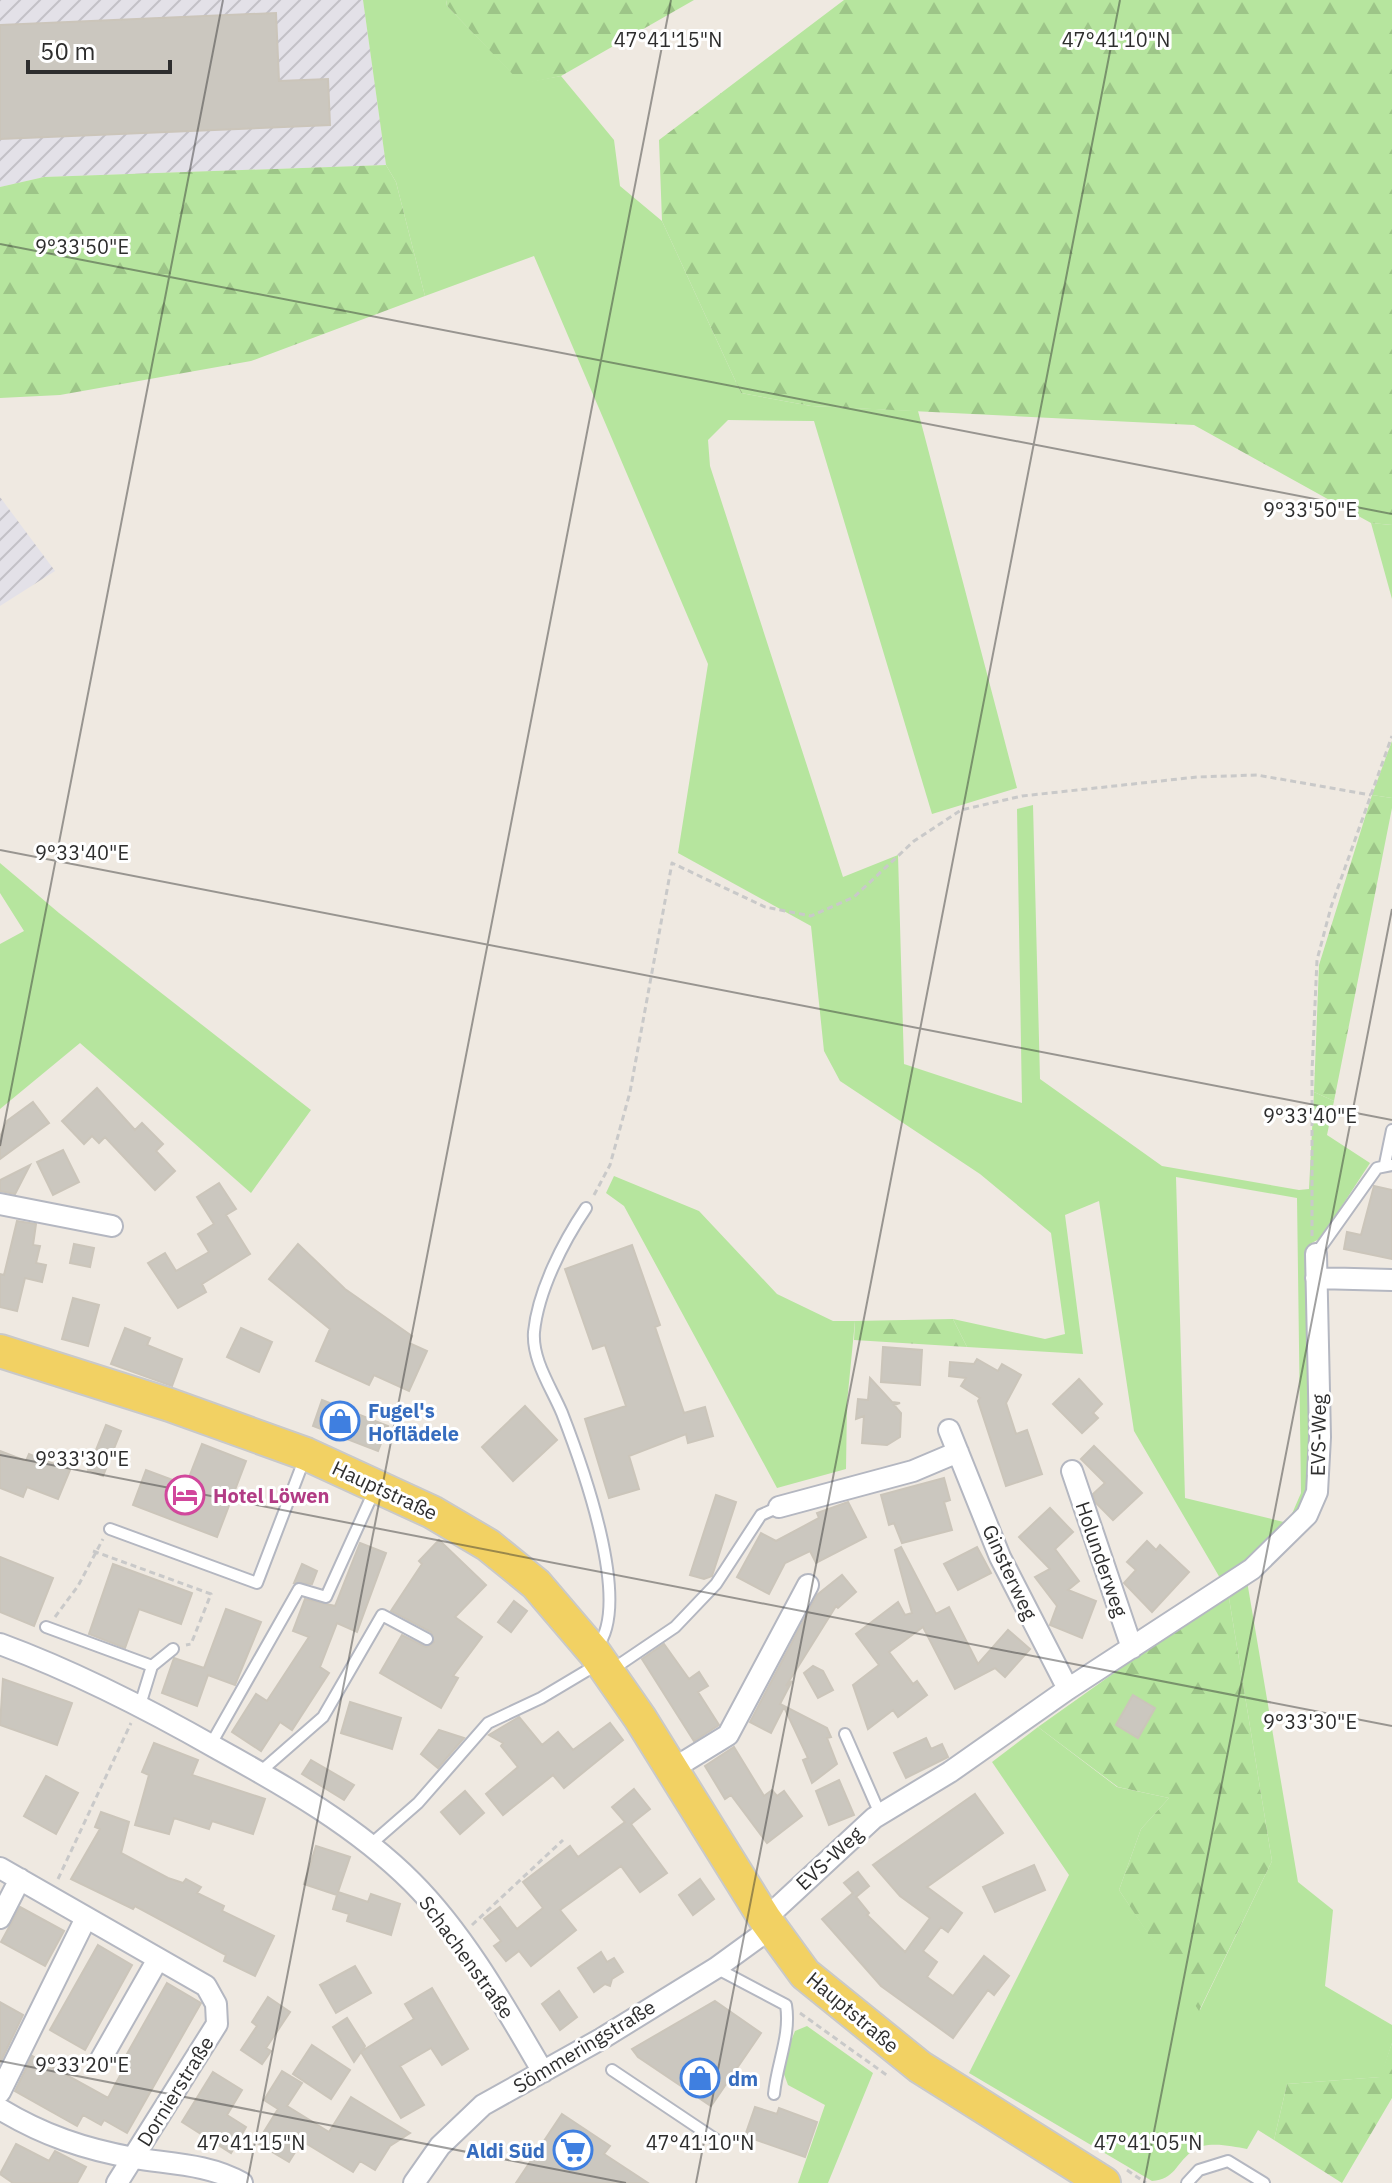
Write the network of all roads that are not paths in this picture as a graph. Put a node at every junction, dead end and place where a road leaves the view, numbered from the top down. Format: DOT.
graph roads {
  1 [pos="1392,1130"];
  2 [pos="1389,1165"];
  3 [pos="0,1204"];
  4 [pos="586,1208"];
  5 [pos="112,1226"];
  6 [pos="1316,1254"];
  7 [pos="1316,1278"];
  8 [pos="1392,1280"];
  9 [pos="0,1351"];
  10 [pos="949,1430"];
  11 [pos="958,1452"];
  12 [pos="306,1454"];
  13 [pos="1072,1471"];
  14 [pos="377,1485"];
  15 [pos="779,1507"];
  16 [pos="110,1529"];
  17 [pos="808,1585"];
  18 [pos="46,1627"];
  19 [pos="427,1639"];
  20 [pos="0,1644"];
  21 [pos="1132,1648"];
  22 [pos="173,1649"];
  23 [pos="601,1662"];
  24 [pos="152,1666"];
  25 [pos="1068,1689"];
  26 [pos="140,1705"];
  27 [pos="845,1734"];
  28 [pos="211,1744"];
  29 [pos="671,1770"];
  30 [pos="260,1772"];
  31 [pos="880,1814"];
  32 [pos="371,1844"];
  33 [pos="0,1868"];
  34 [pos="20,1879"];
  35 [pos="0,1918"];
  36 [pos="86,1918"];
  37 [pos="768,1924"];
  38 [pos="158,1959"];
  39 [pos="716,1968"];
  40 [pos="101,2059"];
  41 [pos="612,2070"];
  42 [pos="543,2072"];
  43 [pos="0,2092"];
  44 [pos="774,2094"];
  45 [pos="0,2109"];
  46 [pos="718,2141"];
  47 [pos="133,2158"];
  48 [pos="117,2183"];
  49 [pos="242,2183"];
  50 [pos="414,2183"];
  51 [pos="1104,2183"];
  52 [pos="1187,2183"];
  53 [pos="1264,2183"];
  1 -- 2 [label="lane"];
  2 -- 6 [label="lane"];
  3 -- 5 [label="street"];
  4 -- 23 [label="lane"];
  6 -- 7 [label="street, EVS-Weg"];
  7 -- 8 [label="street"];
  7 -- 21 [label="street, EVS-Weg"];
  9 -- 12 [label="main road, Hauptstraße"];
  10 -- 11 [label="street, Ginsterweg"];
  11 -- 15 [label="street"];
  11 -- 25 [label="street, Ginsterweg"];
  12 -- 14 [label="main road, Hauptstraße"];
  12 -- 16 [label="lane"];
  13 -- 21 [label="street, Holunderweg"];
  14 -- 23 [label="main road, Hauptstraße"];
  14 -- 28 [label="lane"];
  15 -- 23 [label="lane"];
  17 -- 29 [label="street"];
  18 -- 24 [label="lane"];
  19 -- 30 [label="lane"];
  20 -- 26 [label="street, Schachenstraße"];
  21 -- 25 [label="street, EVS-Weg"];
  22 -- 24 [label="lane"];
  23 -- 29 [label="main road, Hauptstraße"];
  23 -- 32 [label="lane"];
  24 -- 26 [label="lane"];
  25 -- 31 [label="street, EVS-Weg"];
  26 -- 28 [label="street, Schachenstraße"];
  27 -- 31 [label="lane"];
  28 -- 30 [label="street, Schachenstraße"];
  29 -- 37 [label="main road, Hauptstraße"];
  30 -- 32 [label="street, Schachenstraße"];
  31 -- 37 [label="street, EVS-Weg"];
  32 -- 42 [label="street, Schachenstraße"];
  33 -- 34 [label="street, Dornierstraße"];
  34 -- 35 [label="street"];
  34 -- 36 [label="street, Dornierstraße"];
  36 -- 38 [label="street, Dornierstraße"];
  36 -- 43 [label="street"];
  37 -- 39 [label="street, Sömmeringstraße"];
  37 -- 51 [label="main road, Hauptstraße"];
  38 -- 40 [label="street"];
  38 -- 47 [label="street, Dornierstraße"];
  39 -- 42 [label="street, Sömmeringstraße"];
  39 -- 44 [label="lane"];
  41 -- 46 [label="lane"];
  42 -- 50 [label="street, Sömmeringstraße"];
  45 -- 47 [label="street"];
  47 -- 48 [label="street, Dornierstraße"];
  47 -- 49 [label="street"];
  52 -- 53 [label="lane"];
}
